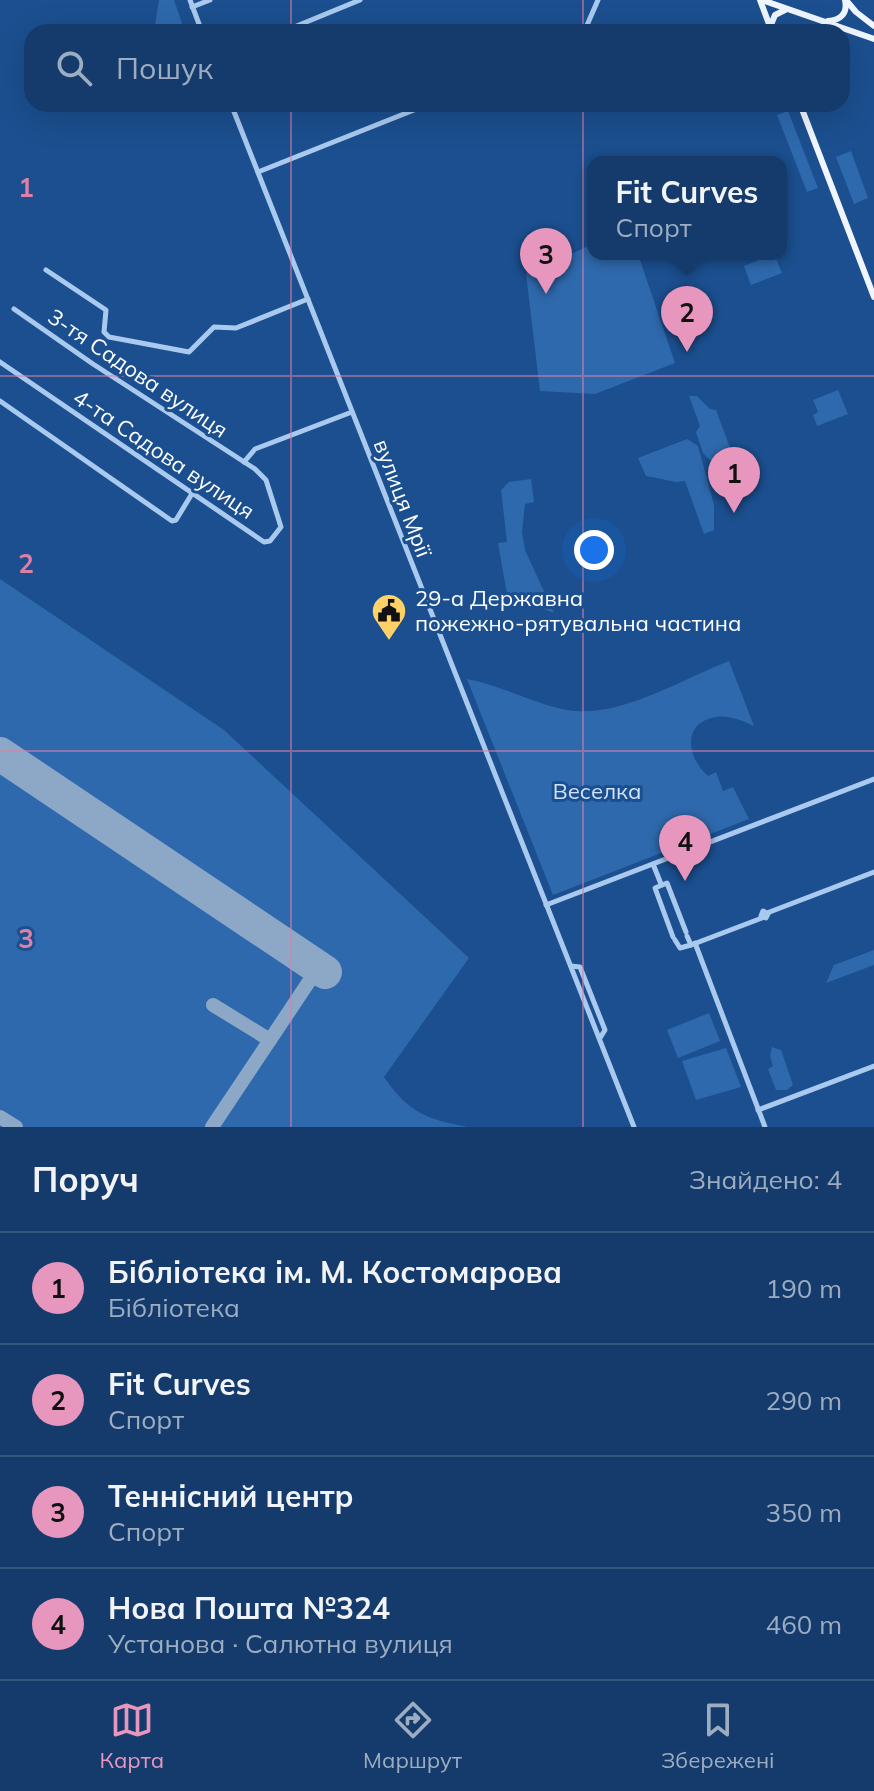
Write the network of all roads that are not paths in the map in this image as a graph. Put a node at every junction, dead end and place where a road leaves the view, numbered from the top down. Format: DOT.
graph roads {
  1 [pos="210,0"];
  2 [pos="360,0"];
  3 [pos="598,0"];
  4 [pos="761,0"];
  5 [pos="846,0"];
  6 [pos="191,3"];
  7 [pos="789,10"];
  8 [pos="821,21"];
  9 [pos="199,24"];
  10 [pos="302,24"];
  11 [pos="588,24"];
  12 [pos="769,24"];
  13 [pos="773,24"];
  14 [pos="830,24"];
  15 [pos="874,26"];
  16 [pos="850,31"];
  17 [pos="874,39"];
  18 [pos="234,112"];
  19 [pos="409,112"];
  20 [pos="803,112"];
  21 [pos="258,172"];
  22 [pos="46,270"];
  23 [pos="874,297"];
  24 [pos="308,299"];
  25 [pos="14,309"];
  26 [pos="0,362"];
  27 [pos="0,401"];
  28 [pos="352,412"];
  29 [pos="244,462"];
  30 [pos="193,492"];
  31 [pos="874,779"];
  32 [pos="653,864"];
  33 [pos="874,872"];
  34 [pos="661,884"];
  35 [pos="546,905"];
  36 [pos="686,932"];
  37 [pos="673,937"];
  38 [pos="693,944"];
  39 [pos="874,1066"];
  40 [pos="758,1110"];
  41 [pos="634,1127"];
  42 [pos="765,1127"];
  1 -- 6 [label="street"];
  2 -- 10 [label="street"];
  3 -- 11 [label="street"];
  4 -- 7 [label="main road"];
  4 -- 12 [label="main road"];
  5 -- 8 [label="main road"];
  5 -- 15 [label="main road"];
  6 -- 9 [label="street"];
  7 -- 8 [label="main road"];
  7 -- 13 [label="main road"];
  8 -- 14 [label="main road"];
  16 -- 17 [label="main road"];
  18 -- 21 [label="street, вулиця Мрії"];
  19 -- 21 [label="street"];
  20 -- 23 [label="main road"];
  21 -- 24 [label="street, вулиця Мрії"];
  22 -- 24 [label="street"];
  24 -- 28 [label="street, вулиця Мрії"];
  25 -- 29 [label="street, 3-тя Садова вулиця"];
  26 -- 30 [label="street, 4-та Садова вулиця"];
  27 -- 30 [label="street"];
  28 -- 29 [label="street"];
  28 -- 35 [label="street, вулиця Мрії"];
  29 -- 30 [label="street, 4-та Садова вулиця"];
  31 -- 32 [label="street"];
  32 -- 34 [label="street"];
  32 -- 35 [label="street"];
  33 -- 38 [label="street"];
  34 -- 36 [label="street"];
  34 -- 37 [label="street"];
  35 -- 41 [label="street, вулиця Мрії"];
  36 -- 37 [label="street"];
  36 -- 38 [label="street"];
  37 -- 38 [label="street"];
  38 -- 40 [label="street"];
  39 -- 40 [label="street"];
  40 -- 42 [label="street"];
}
